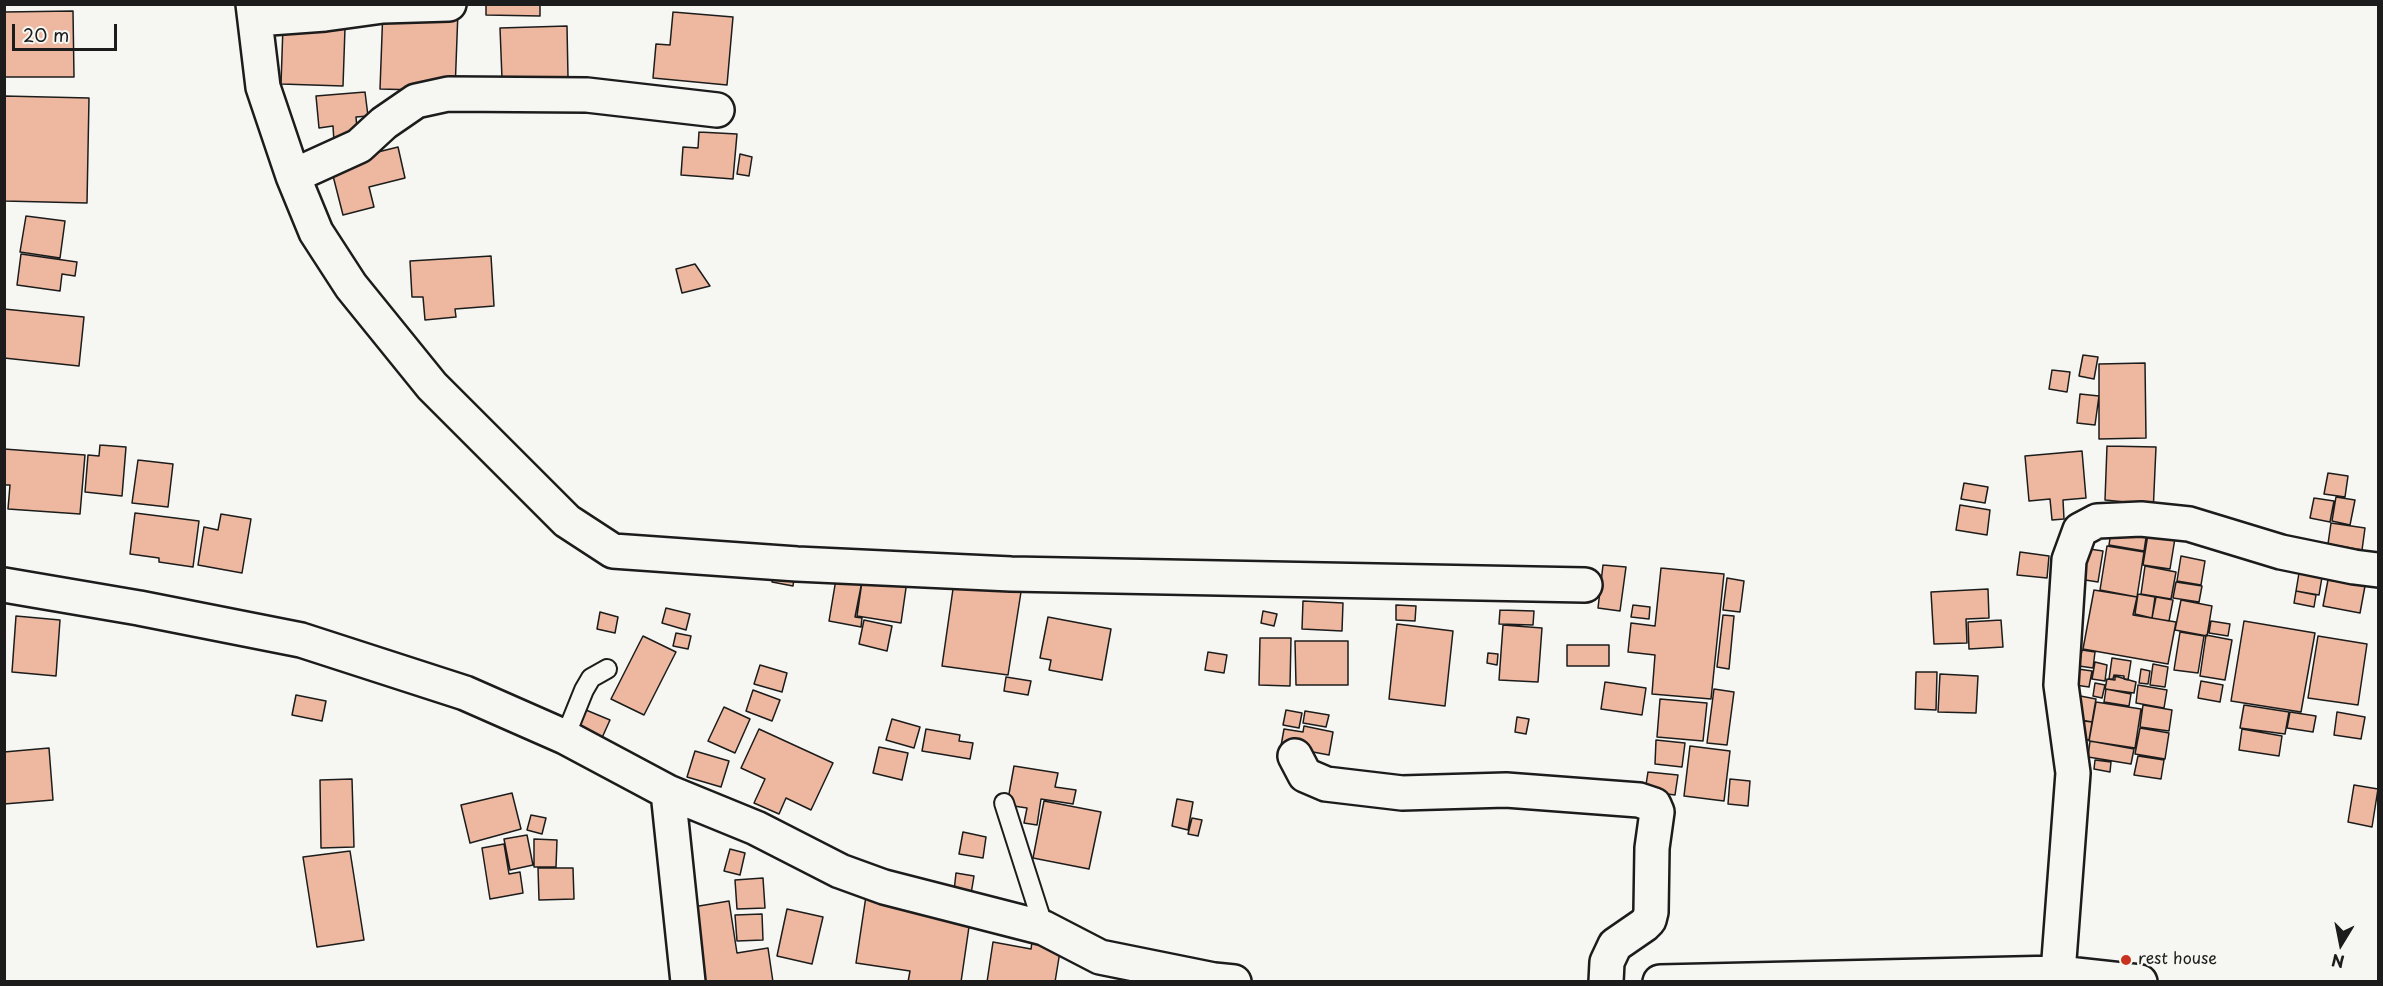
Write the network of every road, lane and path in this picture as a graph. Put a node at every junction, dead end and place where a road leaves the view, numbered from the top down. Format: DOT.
graph roads {
  1 [pos="449,4"];
  2 [pos="255,12"];
  3 [pos="717,110"];
  4 [pos="293,176"];
  5 [pos="2379,570"];
  6 [pos="4,585"];
  7 [pos="1585,585"];
  8 [pos="607,669"];
  9 [pos="565,737"];
  10 [pos="1295,756"];
  11 [pos="668,792"];
  12 [pos="1004,803"];
  13 [pos="1044,928"];
  14 [pos="2058,974"];
  15 [pos="1909,979"];
  16 [pos="688,981"];
  17 [pos="1234,981"];
  18 [pos="1606,981"];
  19 [pos="1660,981"];
  20 [pos="1668,981"];
  21 [pos="2140,981"];
  1 -- 2 [label="street"];
  2 -- 4 [label="street"];
  3 -- 4 [label="street"];
  4 -- 7 [label="street"];
  5 -- 14 [label="street"];
  6 -- 9 [label="street"];
  8 -- 9 [label="lane"];
  9 -- 11 [label="street"];
  10 -- 18 [label="street"];
  11 -- 13 [label="street"];
  11 -- 16 [label="street"];
  12 -- 13 [label="lane"];
  13 -- 17 [label="street"];
  14 -- 15 [label="street"];
  14 -- 21 [label="street"];
  15 -- 20 [label="street"];
  19 -- 20 [label="street"];
}
